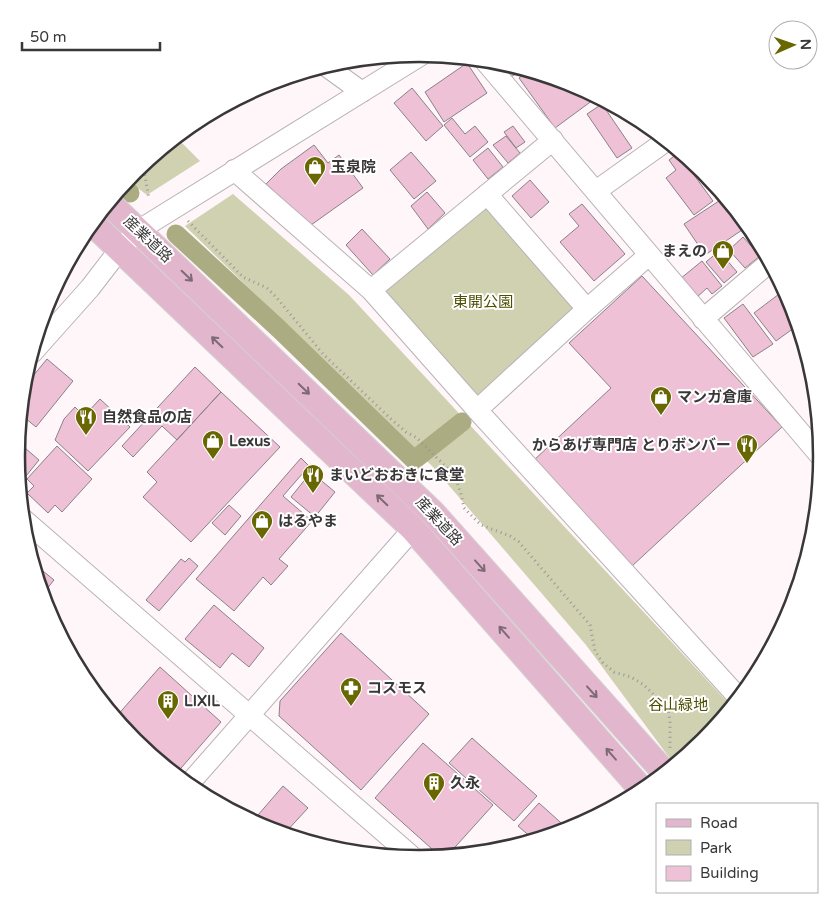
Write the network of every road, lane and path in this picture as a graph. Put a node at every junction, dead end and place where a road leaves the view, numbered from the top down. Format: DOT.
graph roads {
  1 [pos="410,62"];
  2 [pos="492,69"];
  3 [pos="334,72"];
  4 [pos="362,92"];
  5 [pos="553,140"];
  6 [pos="660,145"];
  7 [pos="234,170"];
  8 [pos="144,174"];
  9 [pos="596,190"];
  10 [pos="487,194"];
  11 [pos="149,199"];
  12 [pos="114,208"];
  13 [pos="187,220"];
  14 [pos="98,228"];
  15 [pos="139,230"];
  16 [pos="120,249"];
  17 [pos="650,255"];
  18 [pos="764,267"];
  19 [pos="371,290"];
  20 [pos="586,309"];
  21 [pos="703,319"];
  22 [pos="42,341"];
  23 [pos="477,410"];
  24 [pos="813,447"];
  25 [pos="32,526"];
  26 [pos="413,529"];
  27 [pos="734,693"];
  28 [pos="249,716"];
  29 [pos="668,762"];
  30 [pos="668,763"];
  31 [pos="193,779"];
  32 [pos="637,784"];
  33 [pos="405,850"];
  1 -- 4 [label="street"];
  2 -- 5 [label="street"];
  3 -- 4 [label="street"];
  4 -- 7 [label="street"];
  5 -- 9 [label="street"];
  5 -- 10 [label="street"];
  6 -- 9 [label="street"];
  7 -- 15 [label="street"];
  7 -- 19 [label="street"];
  8 -- 11 [label="path"];
  9 -- 17 [label="street"];
  10 -- 19 [label="street"];
  10 -- 20 [label="street"];
  12 -- 15 [label="main road, 産業道路"];
  13 -- 29 [label="path"];
  14 -- 16 [label="main road, 産業道路"];
  15 -- 16 [label="street"];
  15 -- 30 [label="main road, 産業道路, one-way"];
  16 -- 22 [label="street"];
  26 -- 16 [label="main road, 産業道路, one-way"];
  17 -- 20 [label="street"];
  17 -- 21 [label="street"];
  18 -- 21 [label="street"];
  19 -- 23 [label="street"];
  20 -- 23 [label="street"];
  21 -- 24 [label="street"];
  23 -- 27 [label="street"];
  25 -- 28 [label="street"];
  26 -- 28 [label="street"];
  32 -- 26 [label="main road, 産業道路, one-way"];
  28 -- 31 [label="street"];
  28 -- 33 [label="street"];
}
